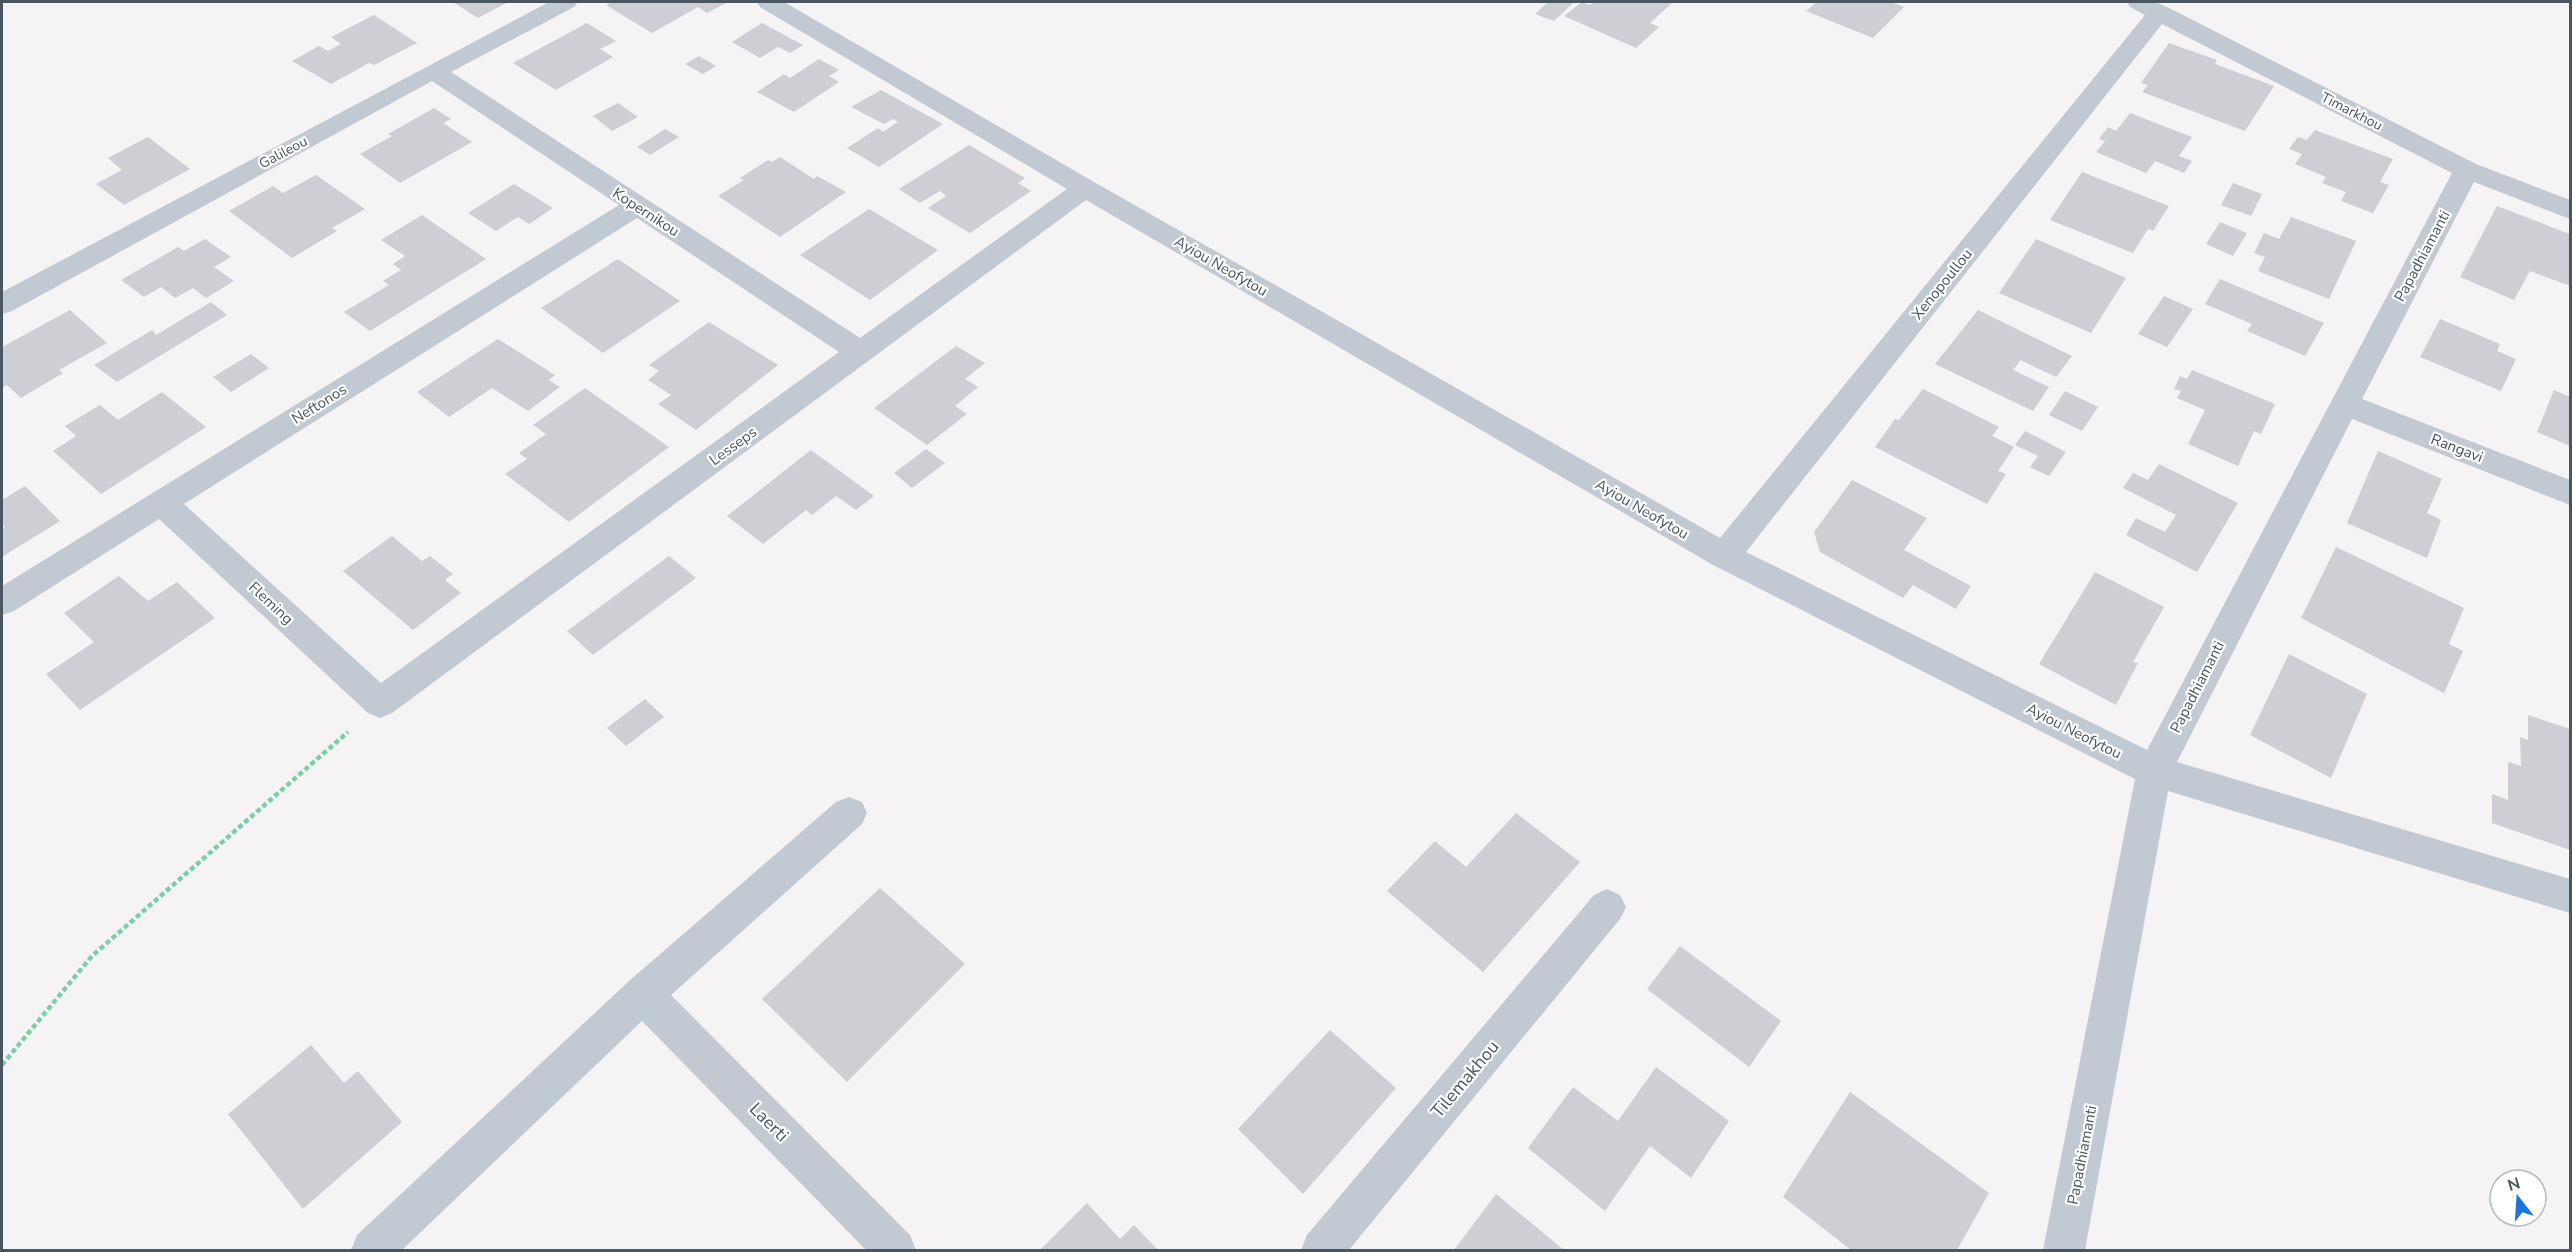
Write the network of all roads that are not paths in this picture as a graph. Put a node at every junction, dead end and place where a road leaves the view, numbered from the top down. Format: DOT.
graph roads {
  1 [pos="566,2"];
  2 [pos="768,2"];
  3 [pos="2149,7"];
  4 [pos="433,70"];
  5 [pos="2467,170"];
  6 [pos="1085,188"];
  7 [pos="637,206"];
  8 [pos="2571,210"];
  9 [pos="2,304"];
  10 [pos="861,352"];
  11 [pos="2344,404"];
  12 [pos="2571,493"];
  13 [pos="161,502"];
  14 [pos="1724,556"];
  15 [pos="2,602"];
  16 [pos="380,704"];
  17 [pos="2154,771"];
  18 [pos="849,813"];
  19 [pos="2571,896"];
  20 [pos="1607,907"];
  21 [pos="643,994"];
  22 [pos="372,1251"];
  23 [pos="895,1251"];
  24 [pos="1322,1251"];
  25 [pos="2064,1251"];
  1 -- 4 [label="street, Galileou"];
  2 -- 6 [label="street, Ayiou Neofytou"];
  3 -- 5 [label="street, Timarkhou"];
  3 -- 14 [label="street, Xenopoullou"];
  4 -- 7 [label="street, Kopernikou"];
  4 -- 9 [label="street, Galileou"];
  5 -- 8 [label="street, Timarkhou"];
  5 -- 11 [label="street, Papadhiamanti"];
  6 -- 10 [label="street, Lesseps"];
  6 -- 14 [label="street, Ayiou Neofytou"];
  7 -- 10 [label="street, Kopernikou"];
  7 -- 13 [label="street, Neftonos"];
  10 -- 16 [label="street, Lesseps"];
  11 -- 12 [label="street, Rangavi"];
  11 -- 17 [label="street, Papadhiamanti"];
  13 -- 15 [label="street, Neftonos"];
  13 -- 16 [label="street, Fleming"];
  14 -- 17 [label="street, Ayiou Neofytou"];
  17 -- 19 [label="street, Ayiou Neofytou"];
  17 -- 25 [label="street, Papadhiamanti"];
  18 -- 21 [label="street"];
  20 -- 24 [label="street, Tilemakhou"];
  21 -- 22 [label="street"];
  21 -- 23 [label="street, Laerti"];
}
